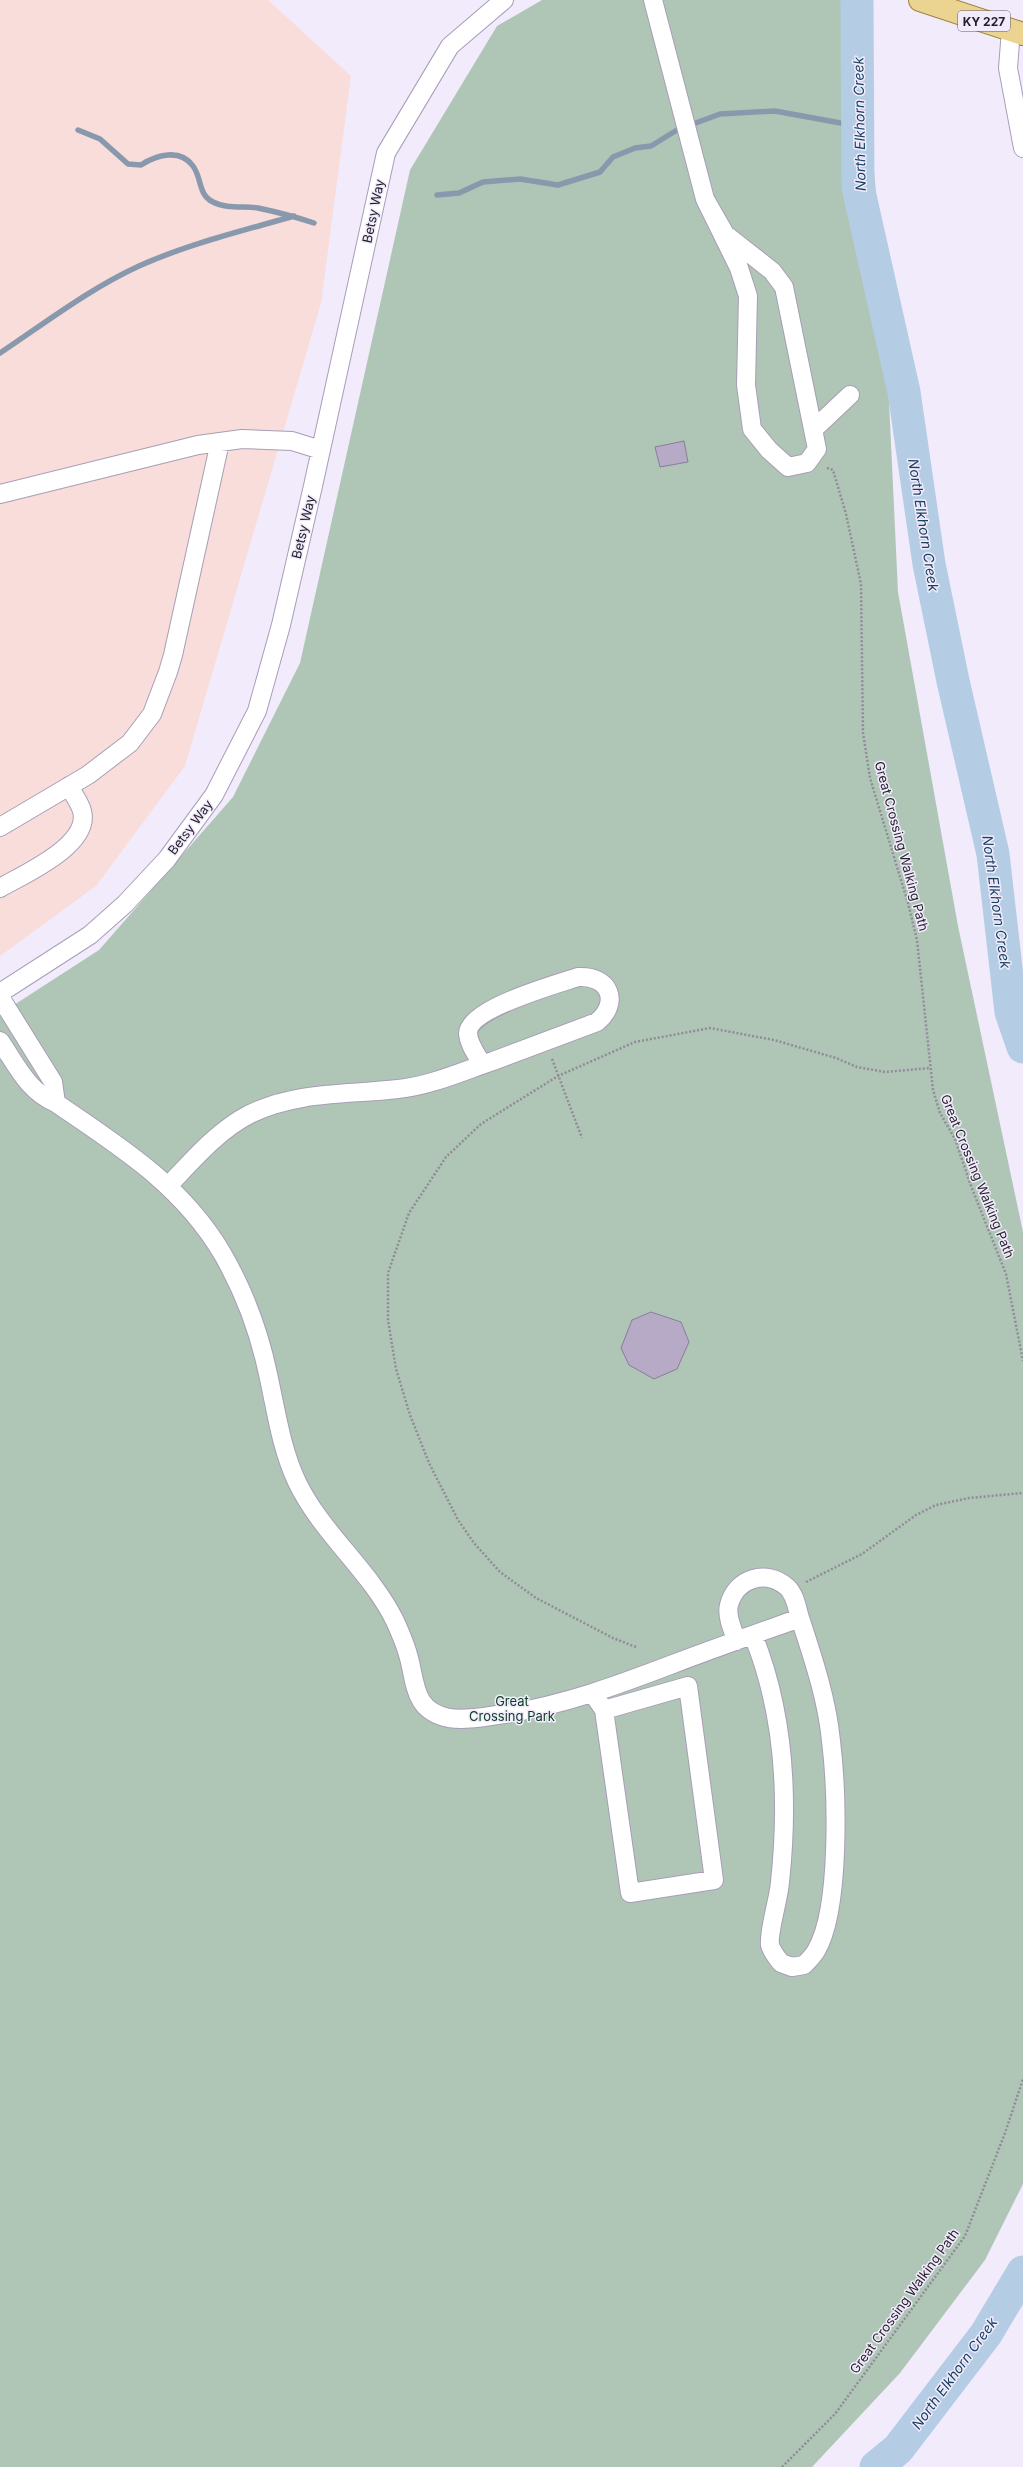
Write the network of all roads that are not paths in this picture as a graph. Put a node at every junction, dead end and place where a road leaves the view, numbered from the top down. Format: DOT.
graph roads {
  1 [pos="504,0"];
  2 [pos="653,0"];
  3 [pos="920,0"];
  4 [pos="1017,32"];
  5 [pos="1023,148"];
  6 [pos="735,248"];
  7 [pos="850,395"];
  8 [pos="814,429"];
  9 [pos="220,442"];
  10 [pos="321,450"];
  11 [pos="0,494"];
  12 [pos="69,786"];
  13 [pos="0,827"];
  14 [pos="0,888"];
  15 [pos="0,993"];
  16 [pos="0,997"];
  17 [pos="0,1041"];
  18 [pos="32,1050"];
  19 [pos="15,1062"];
  20 [pos="482,1064"];
  21 [pos="56,1103"];
  22 [pos="168,1186"];
  23 [pos="800,1618"];
  24 [pos="745,1638"];
  25 [pos="593,1694"];
  26 [pos="604,1710"];
  1 -- 10 [label="street, Betsy Way"];
  2 -- 6 [label="street"];
  3 -- 4 [label="main road, KY 227"];
  4 -- 5 [label="street"];
  6 -- 8 [label="street"];
  6 -- 8 [label="street"];
  7 -- 8 [label="street"];
  9 -- 10 [label="street"];
  9 -- 11 [label="street"];
  9 -- 12 [label="street"];
  10 -- 15 [label="street, Betsy Way"];
  12 -- 13 [label="street"];
  12 -- 14 [label="street"];
  16 -- 18 [label="street"];
  17 -- 19 [label="street"];
  18 -- 19 [label="street"];
  18 -- 21 [label="street"];
  19 -- 21 [label="street"];
  20 -- 20 [label="street"];
  20 -- 22 [label="street"];
  21 -- 22 [label="street"];
  22 -- 25 [label="street"];
  23 -- 24 [label="street"];
  23 -- 24 [label="street"];
  23 -- 24 [label="street"];
  24 -- 25 [label="street"];
  25 -- 26 [label="street"];
  26 -- 26 [label="street"];
}
